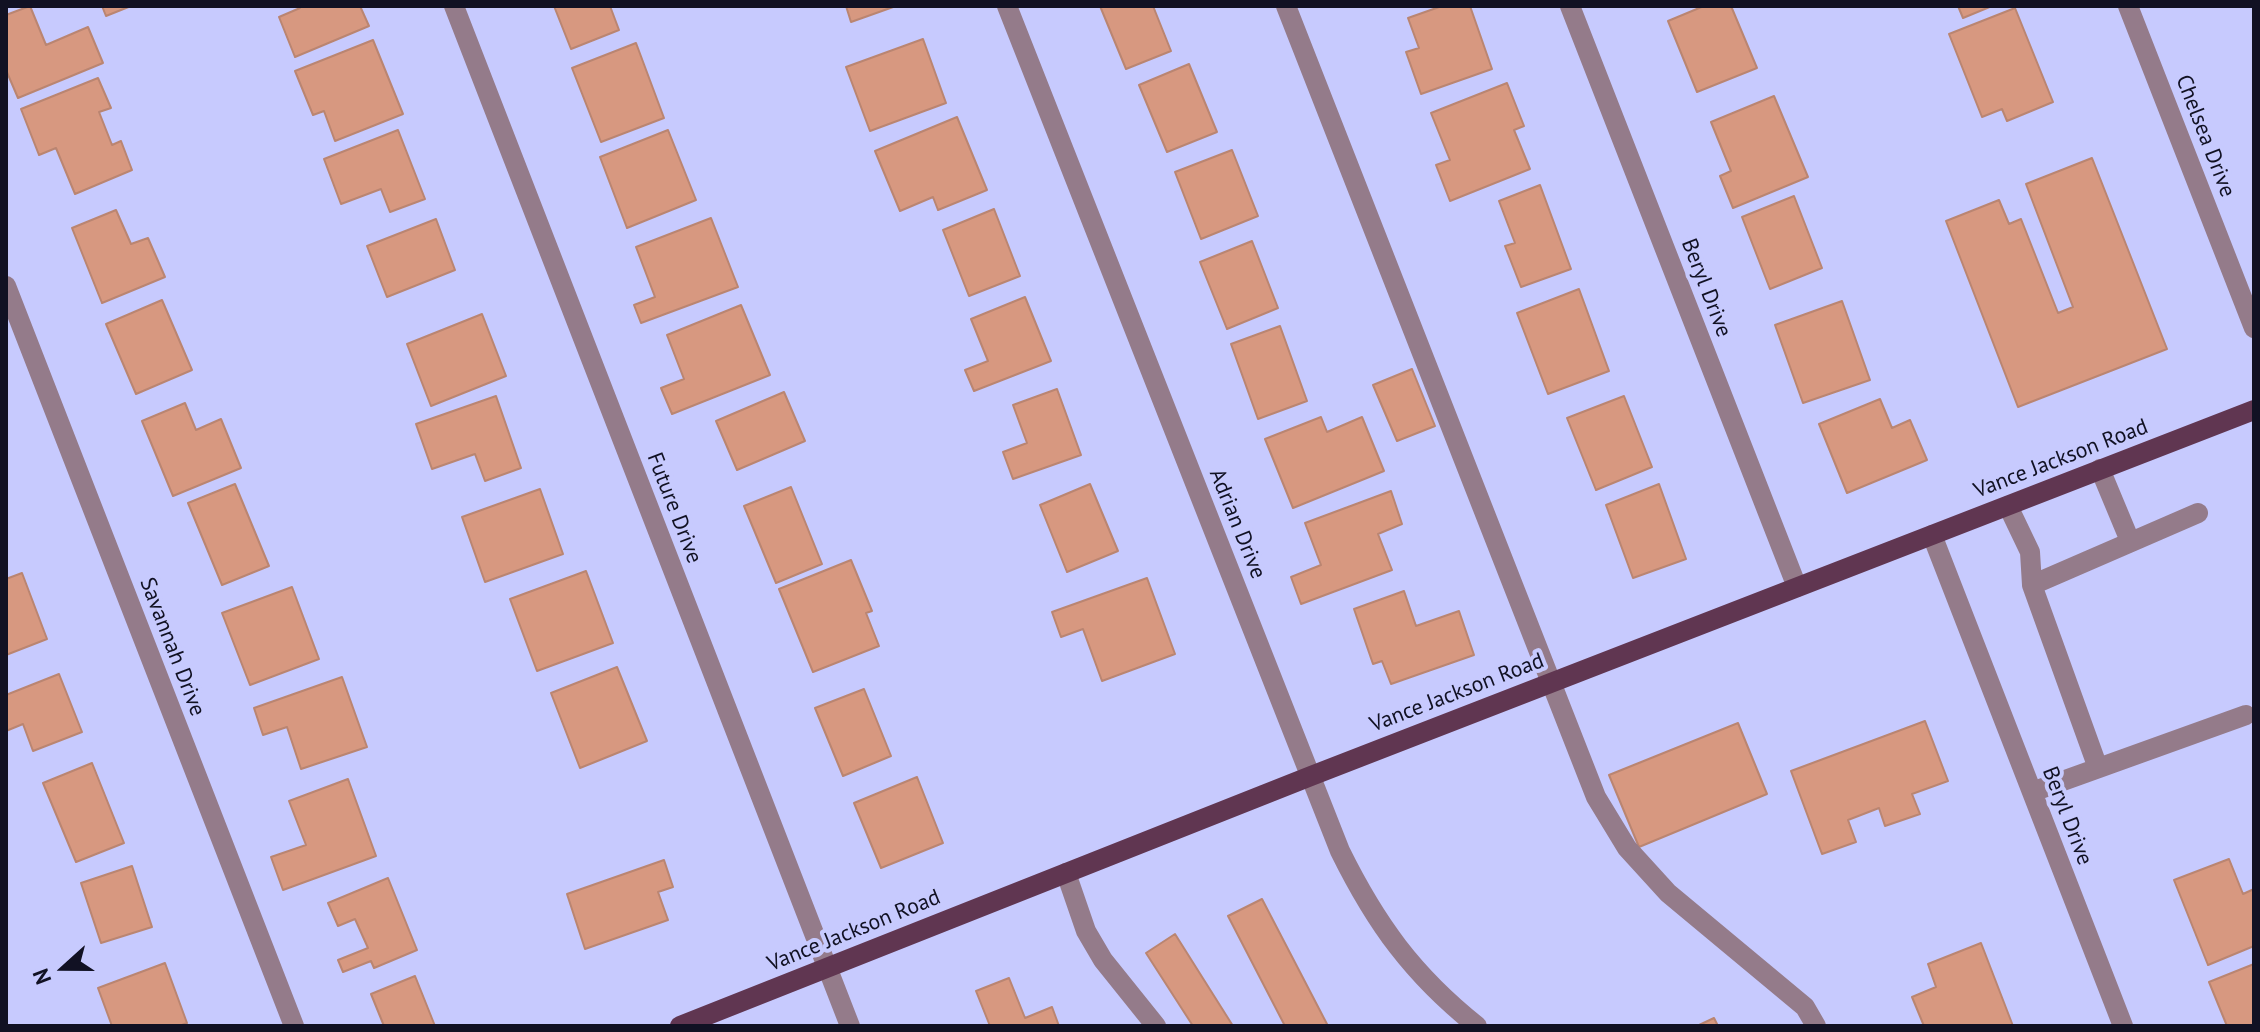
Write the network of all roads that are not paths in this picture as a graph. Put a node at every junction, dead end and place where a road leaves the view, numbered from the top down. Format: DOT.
graph roads {
  1 [pos="454,6"];
  2 [pos="1007,6"];
  3 [pos="1286,6"];
  4 [pos="1570,6"];
  5 [pos="2128,6"];
  6 [pos="6,286"];
  7 [pos="2254,328"];
  8 [pos="2254,410"];
  9 [pos="2100,469"];
  10 [pos="2008,506"];
  11 [pos="2198,513"];
  12 [pos="1932,535"];
  13 [pos="2130,541"];
  14 [pos="2032,585"];
  15 [pos="1797,587"];
  16 [pos="1550,683"];
  17 [pos="2246,715"];
  18 [pos="2098,768"];
  19 [pos="1311,776"];
  20 [pos="2032,792"];
  21 [pos="1066,873"];
  22 [pos="827,968"];
  23 [pos="294,1026"];
  24 [pos="680,1026"];
  25 [pos="850,1026"];
  26 [pos="1156,1026"];
  27 [pos="1477,1026"];
  28 [pos="1816,1026"];
  29 [pos="2123,1026"];
  1 -- 22 [label="street, Future Drive"];
  2 -- 19 [label="street, Adrian Drive"];
  3 -- 16 [label="street"];
  4 -- 15 [label="street, Beryl Drive"];
  5 -- 7 [label="street, Chelsea Drive"];
  6 -- 23 [label="street, Savannah Drive"];
  8 -- 9 [label="main road, Vance Jackson Road"];
  9 -- 10 [label="main road, Vance Jackson Road"];
  9 -- 13 [label="street"];
  10 -- 12 [label="main road, Vance Jackson Road"];
  10 -- 14 [label="street"];
  11 -- 13 [label="street"];
  12 -- 15 [label="main road, Vance Jackson Road"];
  12 -- 20 [label="street, Beryl Drive"];
  13 -- 14 [label="street"];
  14 -- 18 [label="street"];
  15 -- 16 [label="main road, Vance Jackson Road"];
  16 -- 19 [label="main road, Vance Jackson Road"];
  16 -- 28 [label="street"];
  17 -- 18 [label="street"];
  18 -- 20 [label="street"];
  19 -- 21 [label="main road, Vance Jackson Road"];
  19 -- 27 [label="street, Adrian Drive"];
  20 -- 29 [label="street, Beryl Drive"];
  21 -- 22 [label="main road, Vance Jackson Road"];
  21 -- 26 [label="street"];
  22 -- 24 [label="main road, Vance Jackson Road"];
  22 -- 25 [label="street, Future Drive"];
}
